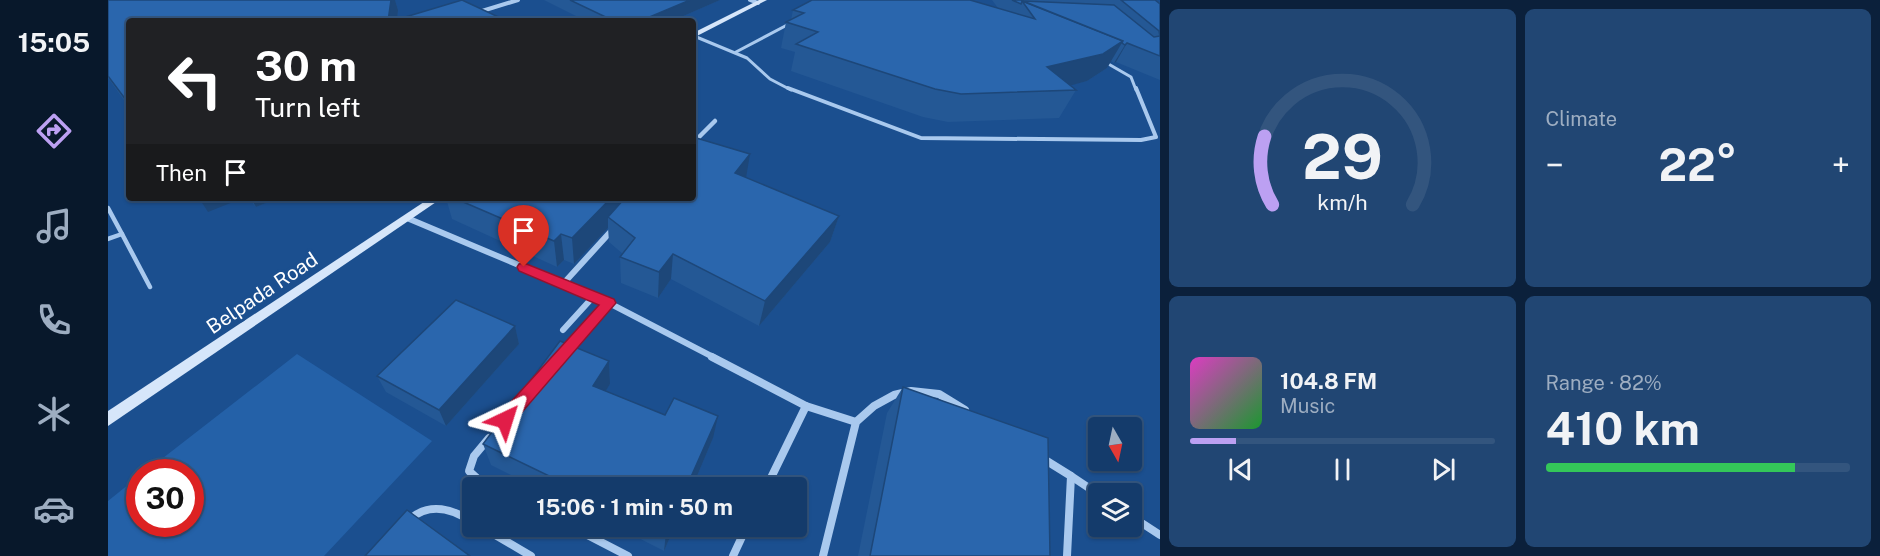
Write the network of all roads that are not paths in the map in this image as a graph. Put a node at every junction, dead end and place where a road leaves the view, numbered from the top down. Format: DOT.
graph roads {
  1 [pos="518,0"];
  2 [pos="750,0"];
  3 [pos="761,1"];
  4 [pos="474,8"];
  5 [pos="482,12"];
  6 [pos="489,15"];
  7 [pos="795,21"];
  8 [pos="696,34"];
  9 [pos="696,37"];
  10 [pos="736,52"];
  11 [pos="1096,58"];
  12 [pos="715,121"];
  13 [pos="696,140"];
  14 [pos="432,201"];
  15 [pos="108,208"];
  16 [pos="407,218"];
  17 [pos="618,224"];
  18 [pos="122,234"];
  19 [pos="108,239"];
  20 [pos="563,284"];
  21 [pos="150,286"];
  22 [pos="593,297"];
  23 [pos="609,303"];
  24 [pos="563,330"];
  25 [pos="561,357"];
  26 [pos="806,406"];
  27 [pos="969,413"];
  28 [pos="108,420"];
  29 [pos="856,422"];
  30 [pos="497,429"];
  31 [pos="1030,451"];
  32 [pos="1071,476"];
  33 [pos="476,477"];
  34 [pos="771,477"];
  35 [pos="1088,487"];
  36 [pos="462,516"];
  37 [pos="407,523"];
  38 [pos="1142,523"];
  39 [pos="1160,535"];
  40 [pos="499,537"];
  41 [pos="591,537"];
  42 [pos="742,537"];
  43 [pos="531,556"];
  44 [pos="628,556"];
  45 [pos="733,556"];
  46 [pos="823,556"];
  47 [pos="1067,556"];
  1 -- 5 [label="street"];
  2 -- 3 [label="street"];
  3 -- 8 [label="street"];
  4 -- 5 [label="street"];
  5 -- 6 [label="street"];
  7 -- 10 [label="lane"];
  9 -- 10 [label="lane"];
  10 -- 11 [label="lane"];
  12 -- 13 [label="street"];
  14 -- 16 [label="street, Belpada Road"];
  15 -- 18 [label="lane"];
  16 -- 20 [label="street"];
  16 -- 28 [label="street, Belpada Road"];
  17 -- 20 [label="street"];
  18 -- 19 [label="lane"];
  18 -- 21 [label="lane"];
  20 -- 22 [label="street"];
  22 -- 23 [label="street"];
  22 -- 24 [label="street"];
  23 -- 25 [label="street"];
  23 -- 26 [label="street"];
  26 -- 29 [label="street"];
  26 -- 34 [label="street"];
  27 -- 29 [label="street"];
  29 -- 46 [label="street"];
  30 -- 33 [label="street"];
  31 -- 32 [label="street"];
  32 -- 35 [label="street"];
  32 -- 47 [label="street"];
  36 -- 37 [label="street"];
  38 -- 39 [label="street"];
  40 -- 43 [label="street"];
  41 -- 44 [label="street"];
  42 -- 45 [label="street"];
}
